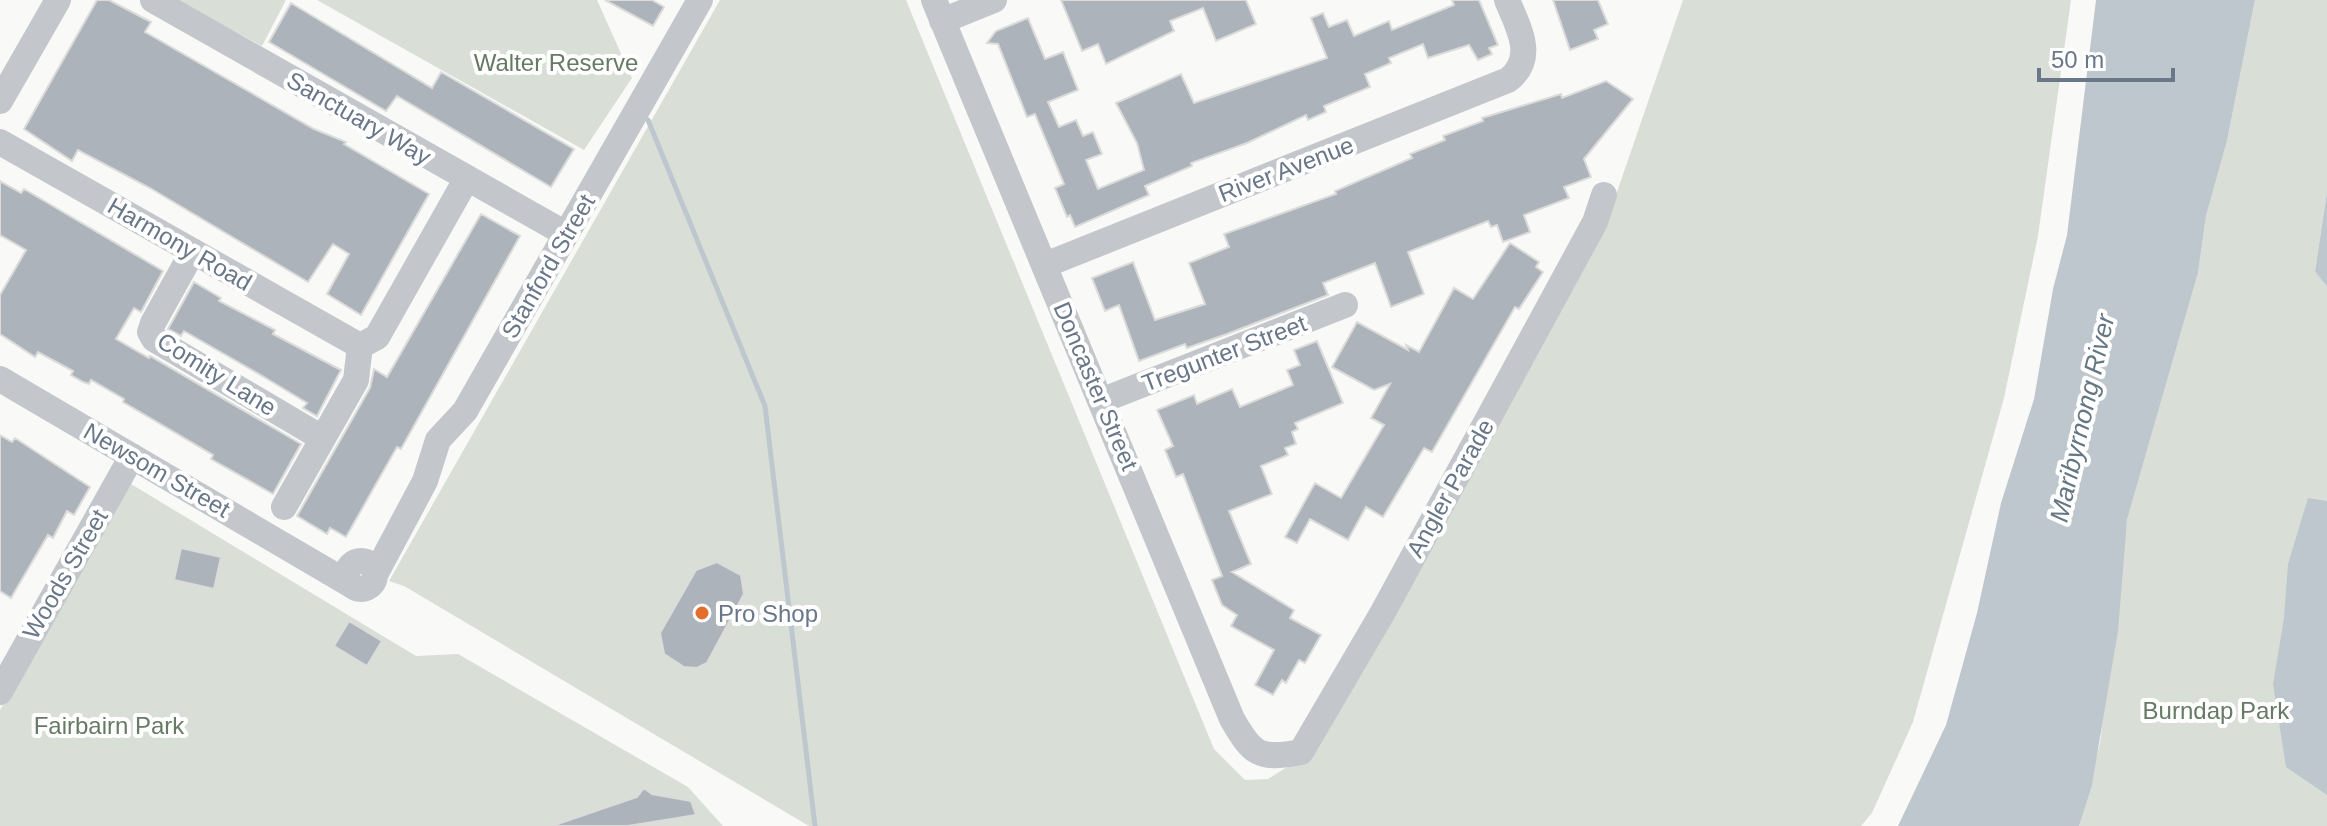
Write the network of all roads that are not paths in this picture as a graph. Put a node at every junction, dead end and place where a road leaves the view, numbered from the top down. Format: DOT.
graph roads {
  1 [pos="58,0"];
  2 [pos="153,0"];
  3 [pos="700,0"];
  4 [pos="994,0"];
  5 [pos="1507,0"];
  6 [pos="938,11"];
  7 [pos="0,101"];
  8 [pos="0,142"];
  9 [pos="467,178"];
  10 [pos="1604,195"];
  11 [pos="566,234"];
  12 [pos="193,251"];
  13 [pos="1045,265"];
  14 [pos="1345,305"];
  15 [pos="360,346"];
  16 [pos="0,379"];
  17 [pos="1103,400"];
  18 [pos="322,438"];
  19 [pos="132,456"];
  20 [pos="284,507"];
  21 [pos="361,571"];
  22 [pos="0,692"];
  23 [pos="1272,757"];
  1 -- 7 [label="street"];
  2 -- 9 [label="street, Sanctuary Way"];
  3 -- 11 [label="street, Stanford Street"];
  4 -- 6 [label="street"];
  5 -- 13 [label="street, River Avenue"];
  6 -- 13 [label="street, Doncaster Street"];
  8 -- 12 [label="street, Harmony Road"];
  9 -- 11 [label="street, Sanctuary Way"];
  9 -- 15 [label="street"];
  10 -- 23 [label="street, Angler Parade"];
  11 -- 21 [label="street, Stanford Street"];
  12 -- 15 [label="street, Harmony Road"];
  12 -- 18 [label="street, Comity Lane"];
  13 -- 17 [label="street, Doncaster Street"];
  14 -- 17 [label="street, Tregunter Street"];
  15 -- 18 [label="street"];
  16 -- 19 [label="street, Newsom Street"];
  17 -- 23 [label="street, Doncaster Street"];
  18 -- 20 [label="street"];
  19 -- 21 [label="street, Newsom Street"];
  19 -- 22 [label="street, Woods Street"];
}
